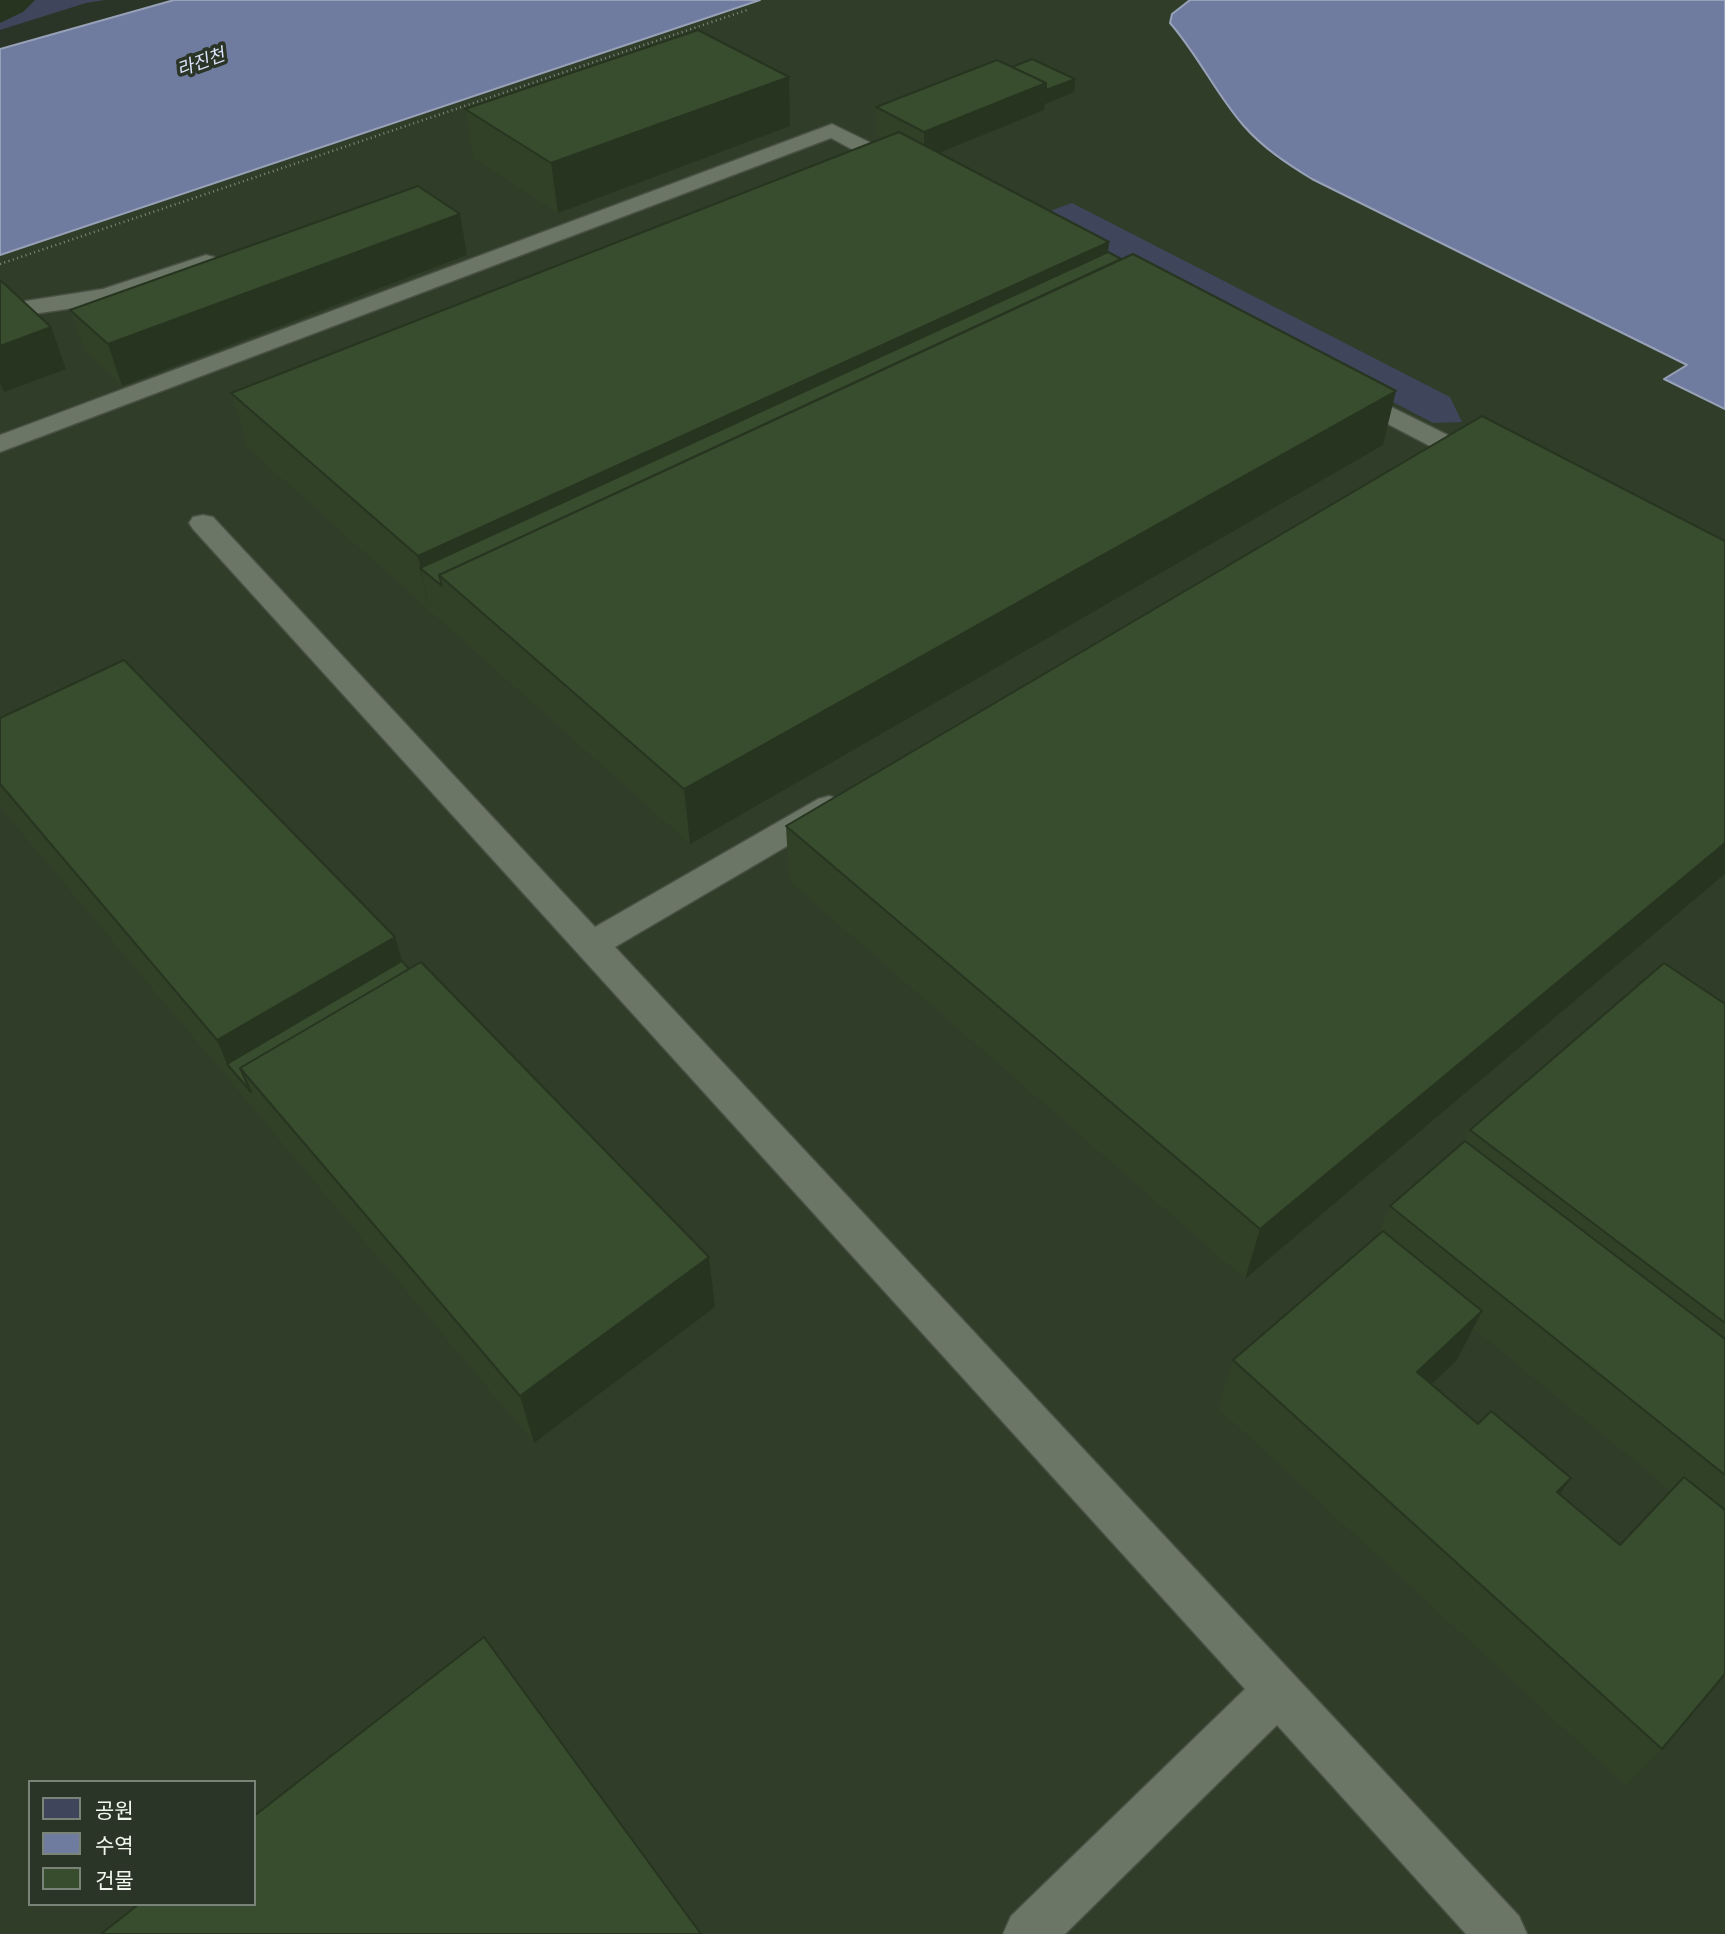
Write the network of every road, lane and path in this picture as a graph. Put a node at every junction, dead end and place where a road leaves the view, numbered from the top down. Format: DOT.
graph roads {
  1 [pos="747,10"];
  2 [pos="929,181"];
  3 [pos="224,256"];
  4 [pos="0,264"];
  5 [pos="0,312"];
  6 [pos="1325,382"];
  7 [pos="0,444"];
  8 [pos="1509,478"];
  9 [pos="203,523"];
  10 [pos="857,790"];
  11 [pos="592,945"];
  12 [pos="1278,1690"];
  13 [pos="1029,1934"];
  14 [pos="1501,1934"];
  1 -- 4 [label="path"];
  2 -- 7 [label="lane"];
  3 -- 5 [label="lane"];
  6 -- 8 [label="lane"];
  9 -- 11 [label="lane"];
  10 -- 11 [label="lane"];
  11 -- 12 [label="lane"];
  12 -- 13 [label="lane"];
  12 -- 14 [label="lane"];
}
